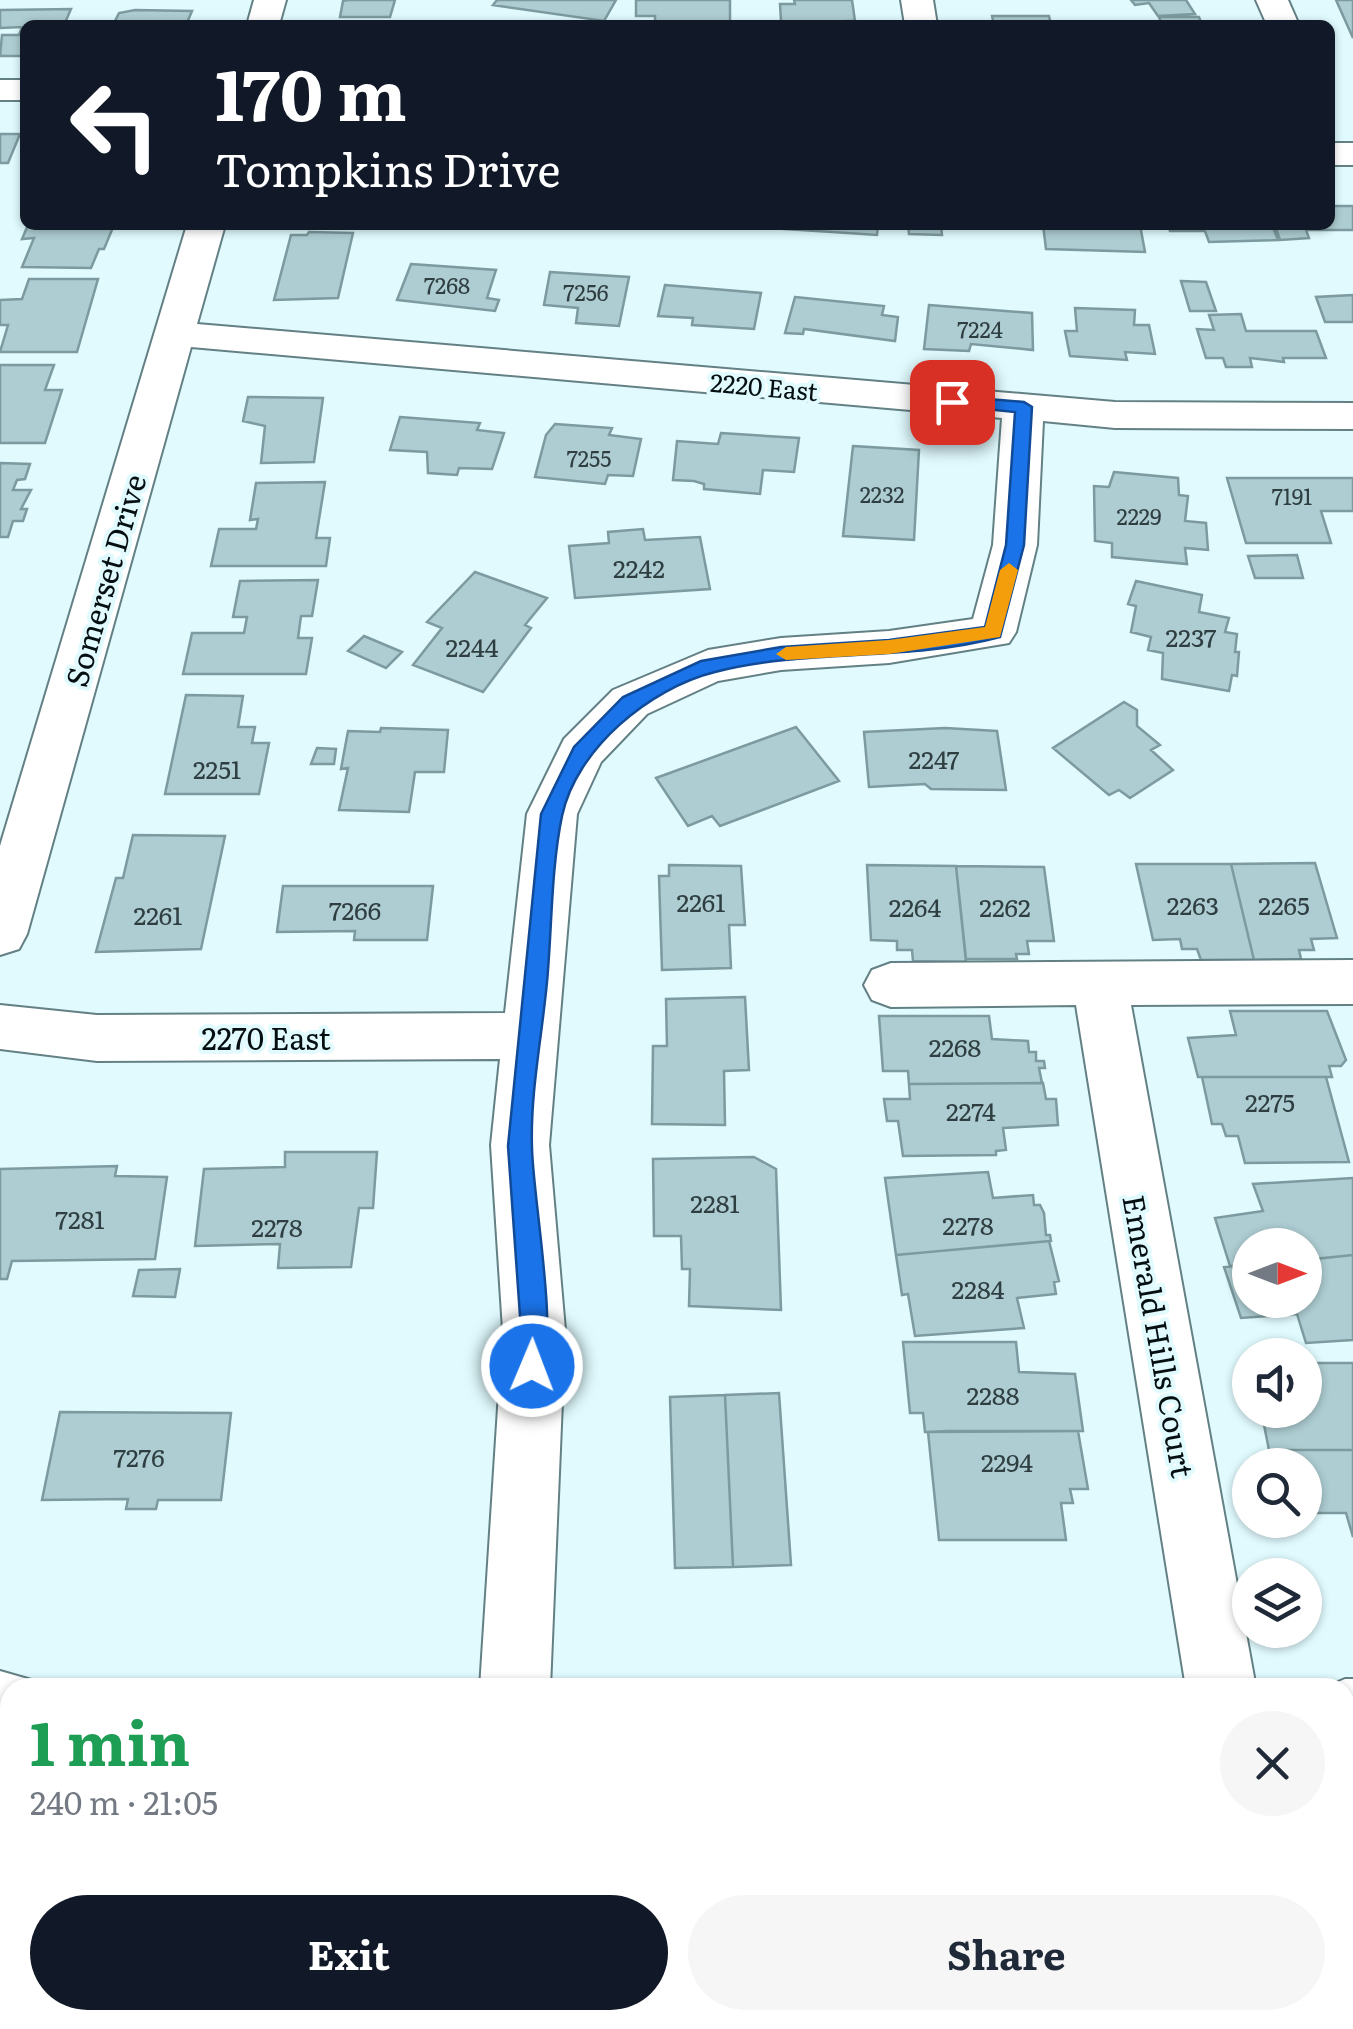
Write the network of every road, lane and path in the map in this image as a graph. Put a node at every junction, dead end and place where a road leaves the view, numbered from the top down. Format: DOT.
graph roads {
  1 [pos="205,230"];
  2 [pos="176,334"];
  3 [pos="1024,407"];
  4 [pos="1353,416"];
  5 [pos="0,934"];
  6 [pos="1353,982"];
  7 [pos="1100,984"];
  8 [pos="891,985"];
  9 [pos="0,1026"];
  10 [pos="532,1036"];
  11 [pos="516,1678"];
  12 [pos="1219,1678"];
  1 -- 2 [label="street, Somerset Drive"];
  2 -- 3 [label="street, 2220 East"];
  2 -- 5 [label="street, Somerset Drive"];
  3 -- 4 [label="street, 2220 East"];
  3 -- 10 [label="street"];
  6 -- 7 [label="street"];
  7 -- 8 [label="street"];
  7 -- 12 [label="street, Emerald Hills Court"];
  9 -- 10 [label="street, 2270 East"];
  10 -- 11 [label="street"];
}
